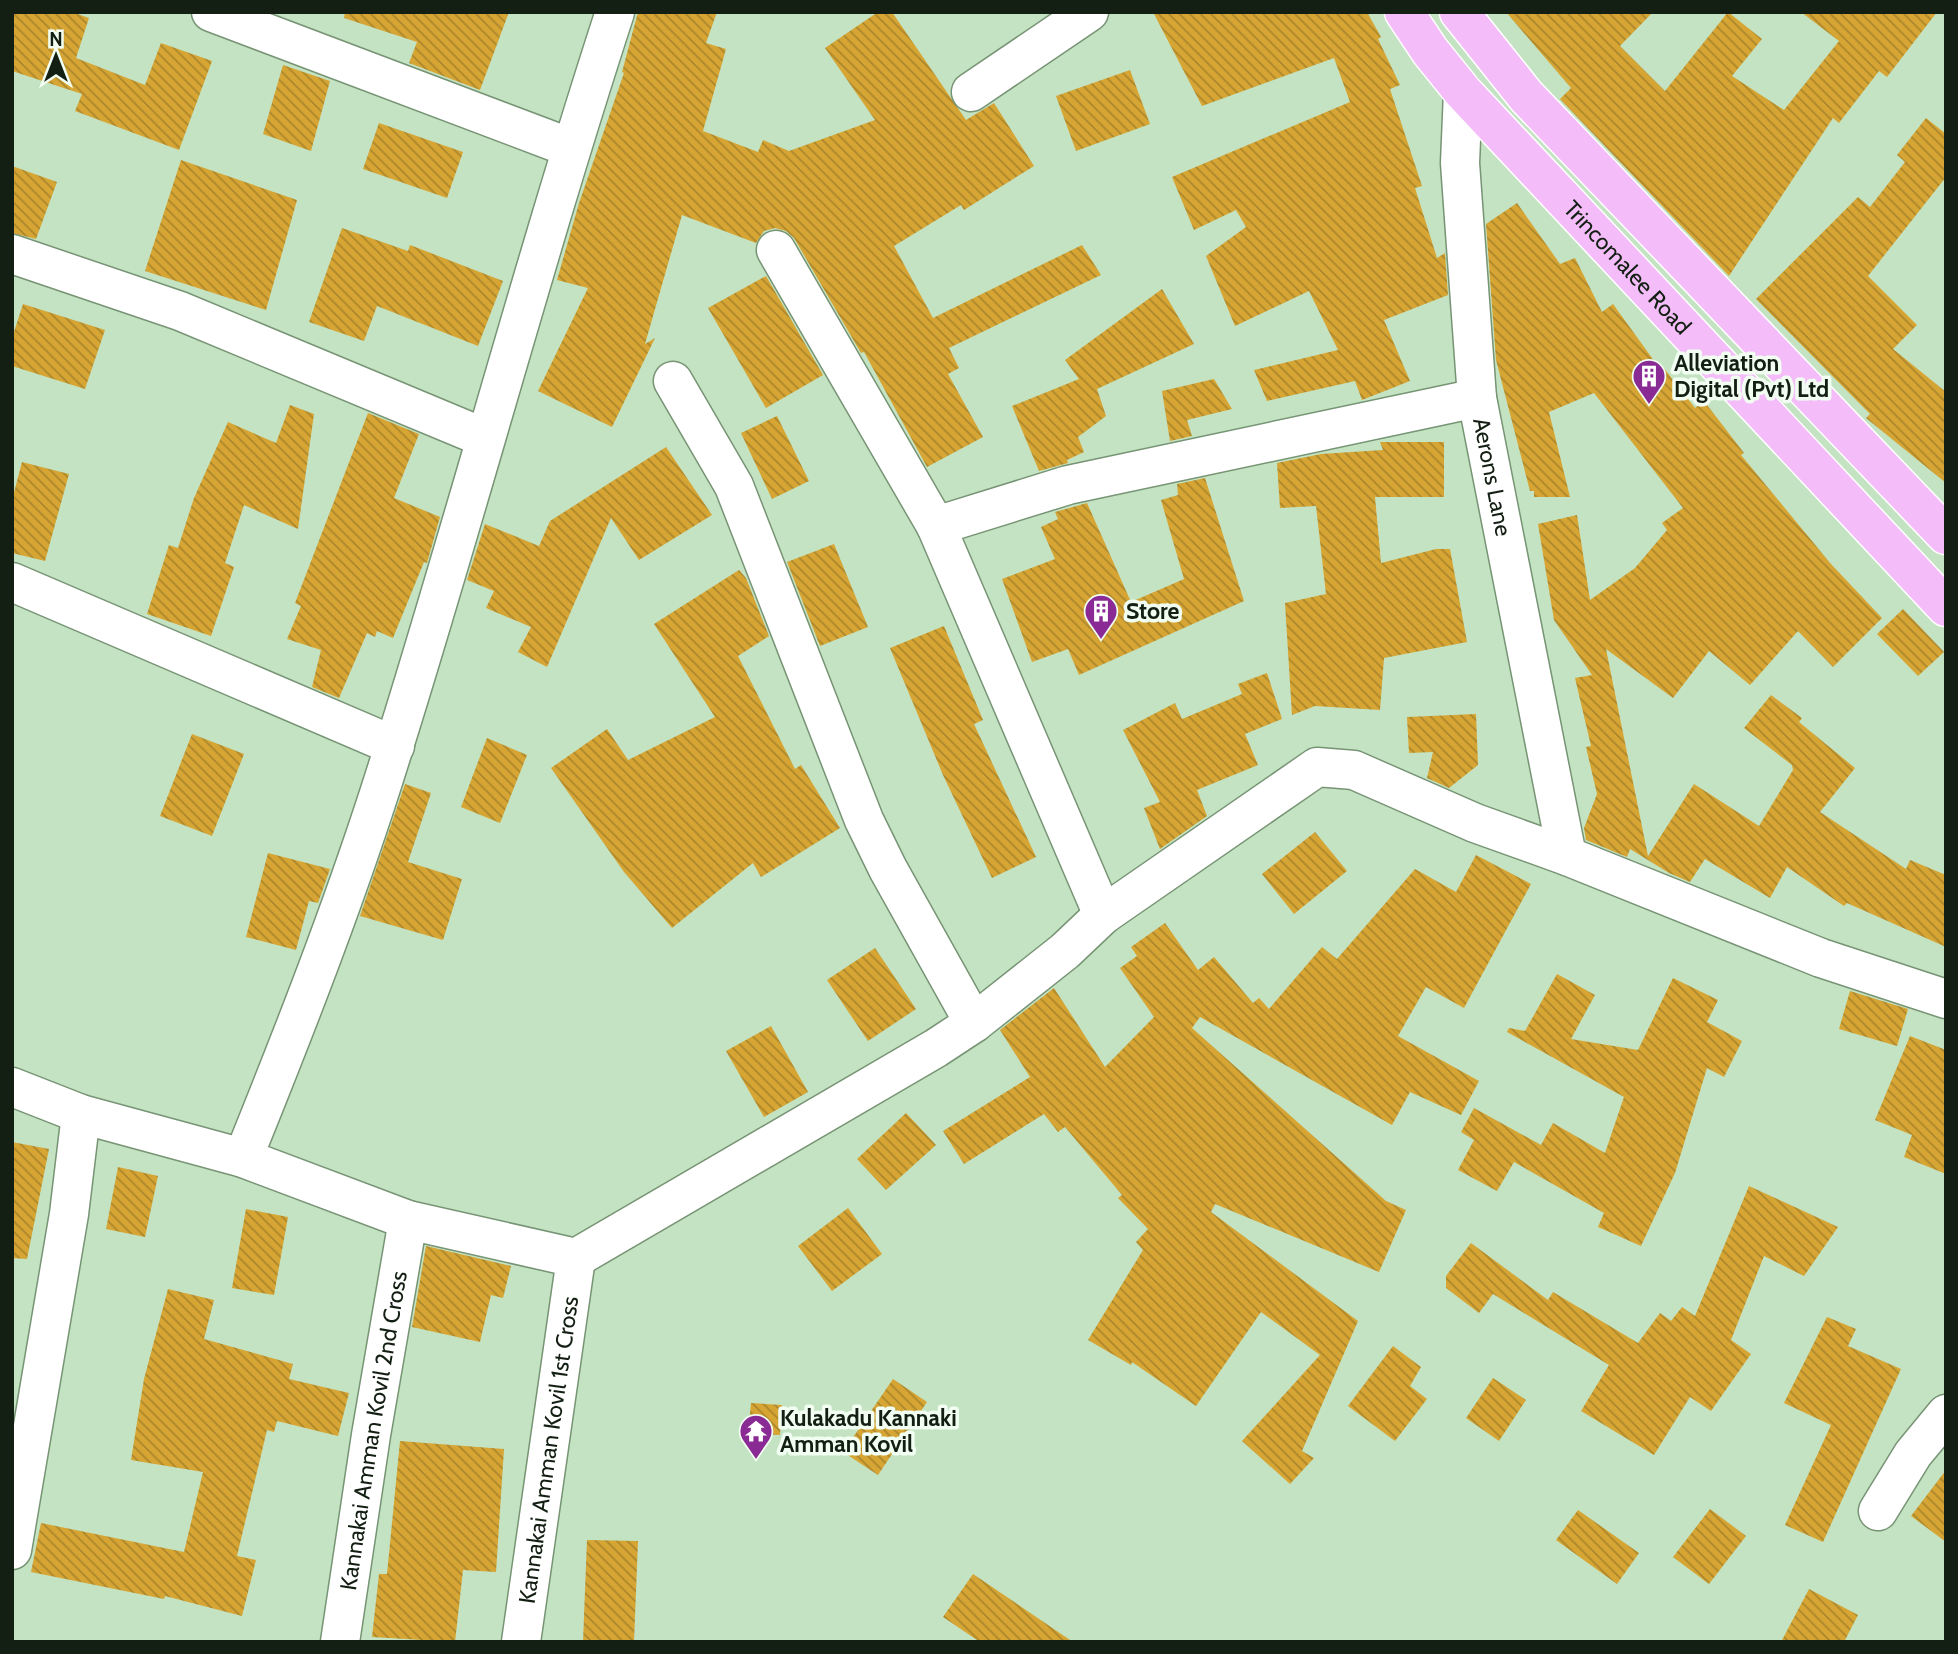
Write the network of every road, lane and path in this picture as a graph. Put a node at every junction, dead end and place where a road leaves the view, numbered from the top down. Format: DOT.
graph roads {
  1 [pos="211,12"];
  2 [pos="615,12"];
  3 [pos="1089,12"];
  4 [pos="1404,12"];
  5 [pos="1459,12"];
  6 [pos="971,92"];
  7 [pos="1463,92"];
  8 [pos="571,148"];
  9 [pos="776,250"];
  10 [pos="12,254"];
  11 [pos="673,381"];
  12 [pos="1477,398"];
  13 [pos="485,439"];
  14 [pos="936,526"];
  15 [pos="1946,535"];
  16 [pos="12,582"];
  17 [pos="1946,607"];
  18 [pos="395,746"];
  19 [pos="1567,856"];
  20 [pos="1103,915"];
  21 [pos="1946,999"];
  22 [pos="974,1023"];
  23 [pos="12,1087"];
  24 [pos="81,1114"];
  25 [pos="243,1158"];
  26 [pos="408,1220"];
  27 [pos="576,1258"];
  28 [pos="1946,1414"];
  29 [pos="1878,1511"];
  30 [pos="12,1550"];
  31 [pos="340,1642"];
  32 [pos="521,1642"];
  1 -- 8 [label="street"];
  2 -- 8 [label="street"];
  3 -- 6 [label="street"];
  4 -- 7 [label="highway, Trincomalee Road"];
  5 -- 15 [label="highway, Trincomalee Road"];
  7 -- 12 [label="street, Aerons Lane"];
  7 -- 17 [label="highway, Trincomalee Road"];
  8 -- 13 [label="street"];
  9 -- 14 [label="street"];
  10 -- 13 [label="street"];
  11 -- 22 [label="street"];
  12 -- 14 [label="street"];
  12 -- 19 [label="street, Aerons Lane"];
  13 -- 18 [label="street"];
  14 -- 20 [label="street"];
  16 -- 18 [label="street"];
  18 -- 25 [label="street"];
  19 -- 20 [label="street"];
  19 -- 21 [label="street"];
  20 -- 22 [label="street"];
  22 -- 27 [label="street"];
  23 -- 24 [label="street"];
  24 -- 25 [label="street"];
  24 -- 30 [label="street"];
  25 -- 26 [label="street"];
  26 -- 27 [label="street"];
  26 -- 31 [label="street, Kannakai Amman Kovil 2nd Cross"];
  27 -- 32 [label="street, Kannakai Amman Kovil 1st Cross"];
  28 -- 29 [label="street"];
}
